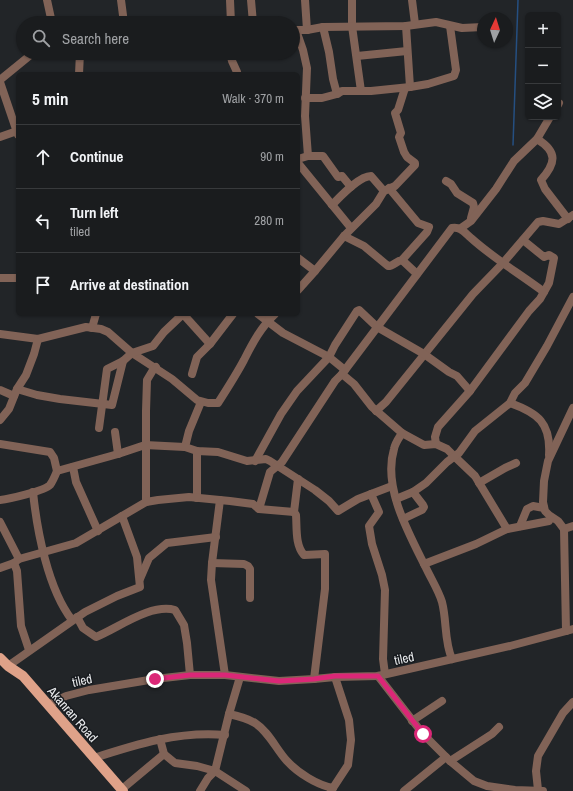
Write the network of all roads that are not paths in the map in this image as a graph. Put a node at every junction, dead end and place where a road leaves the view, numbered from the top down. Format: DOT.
graph roads {
  1 [pos="47,0"];
  2 [pos="121,0"];
  3 [pos="230,0"];
  4 [pos="251,0"];
  5 [pos="305,0"];
  6 [pos="352,0"];
  7 [pos="412,0"];
  8 [pos="50,16"];
  9 [pos="123,16"];
  10 [pos="231,16"];
  11 [pos="252,16"];
  12 [pos="410,25"];
  13 [pos="352,26"];
  14 [pos="450,26"];
  15 [pos="323,27"];
  16 [pos="477,27"];
  17 [pos="300,30"];
  18 [pos="307,30"];
  19 [pos="300,42"];
  20 [pos="407,51"];
  21 [pos="356,56"];
  22 [pos="26,60"];
  23 [pos="80,60"];
  24 [pos="232,60"];
  25 [pos="79,72"];
  26 [pos="237,72"];
  27 [pos="0,81"];
  28 [pos="408,88"];
  29 [pos="362,91"];
  30 [pos="337,94"];
  31 [pos="305,98"];
  32 [pos="548,120"];
  33 [pos="16,125"];
  34 [pos="16,129"];
  35 [pos="0,137"];
  36 [pos="537,139"];
  37 [pos="308,156"];
  38 [pos="300,158"];
  39 [pos="300,165"];
  40 [pos="446,181"];
  41 [pos="350,187"];
  42 [pos="387,190"];
  43 [pos="332,205"];
  44 [pos="571,217"];
  45 [pos="471,221"];
  46 [pos="351,228"];
  47 [pos="461,228"];
  48 [pos="344,236"];
  49 [pos="523,240"];
  50 [pos="300,260"];
  51 [pos="402,260"];
  52 [pos="503,263"];
  53 [pos="315,271"];
  54 [pos="417,274"];
  55 [pos="0,278"];
  56 [pos="16,278"];
  57 [pos="300,288"];
  58 [pos="544,292"];
  59 [pos="573,297"];
  60 [pos="571,308"];
  61 [pos="95,316"];
  62 [pos="181,316"];
  63 [pos="185,316"];
  64 [pos="231,316"];
  65 [pos="261,316"];
  66 [pos="273,316"];
  67 [pos="268,320"];
  68 [pos="377,327"];
  69 [pos="92,328"];
  70 [pos="0,334"];
  71 [pos="38,339"];
  72 [pos="210,344"];
  73 [pos="132,353"];
  74 [pos="424,354"];
  75 [pos="329,358"];
  76 [pos="122,361"];
  77 [pos="156,367"];
  78 [pos="344,372"];
  79 [pos="192,374"];
  80 [pos="0,390"];
  81 [pos="470,391"];
  82 [pos="16,392"];
  83 [pos="201,402"];
  84 [pos="510,403"];
  85 [pos="101,404"];
  86 [pos="573,408"];
  87 [pos="376,410"];
  88 [pos="0,420"];
  89 [pos="99,428"];
  90 [pos="115,432"];
  91 [pos="402,433"];
  92 [pos="435,441"];
  93 [pos="0,444"];
  94 [pos="146,445"];
  95 [pos="186,447"];
  96 [pos="198,451"];
  97 [pos="118,454"];
  98 [pos="454,456"];
  99 [pos="255,461"];
  100 [pos="548,462"];
  101 [pos="516,463"];
  102 [pos="282,466"];
  103 [pos="73,467"];
  104 [pos="57,471"];
  105 [pos="298,479"];
  106 [pos="480,483"];
  107 [pos="392,486"];
  108 [pos="384,489"];
  109 [pos="33,492"];
  110 [pos="413,492"];
  111 [pos="371,494"];
  112 [pos="396,497"];
  113 [pos="197,498"];
  114 [pos="0,500"];
  115 [pos="220,500"];
  116 [pos="146,502"];
  117 [pos="256,506"];
  118 [pos="544,508"];
  119 [pos="294,512"];
  120 [pos="122,516"];
  121 [pos="551,517"];
  122 [pos="403,519"];
  123 [pos="0,522"];
  124 [pos="520,526"];
  125 [pos="573,526"];
  126 [pos="507,529"];
  127 [pos="564,529"];
  128 [pos="98,531"];
  129 [pos="216,537"];
  130 [pos="43,552"];
  131 [pos="16,561"];
  132 [pos="212,563"];
  133 [pos="424,564"];
  134 [pos="0,568"];
  135 [pos="140,579"];
  136 [pos="250,598"];
  137 [pos="74,619"];
  138 [pos="569,630"];
  139 [pos="29,650"];
  140 [pos="0,658"];
  141 [pos="452,659"];
  142 [pos="8,666"];
  143 [pos="190,675"];
  144 [pos="225,675"];
  145 [pos="381,675"];
  146 [pos="335,676"];
  147 [pos="240,677"];
  148 [pos="314,679"];
  149 [pos="442,701"];
  150 [pos="573,702"];
  151 [pos="48,705"];
  152 [pos="229,714"];
  153 [pos="412,721"];
  154 [pos="500,727"];
  155 [pos="224,735"];
  156 [pos="160,739"];
  157 [pos="164,754"];
  158 [pos="94,758"];
  159 [pos="448,759"];
  160 [pos="215,771"];
  161 [pos="123,790"];
  162 [pos="332,790"];
  163 [pos="540,790"];
  164 [pos="200,791"];
  165 [pos="246,791"];
  166 [pos="404,791"];
  1 -- 8 [label="street"];
  2 -- 9 [label="street"];
  3 -- 10 [label="street"];
  4 -- 11 [label="street"];
  5 -- 18 [label="street"];
  6 -- 13 [label="street"];
  7 -- 12 [label="street"];
  12 -- 13 [label="street"];
  12 -- 14 [label="street"];
  12 -- 20 [label="street"];
  13 -- 15 [label="street"];
  13 -- 21 [label="street"];
  14 -- 16 [label="street"];
  14 -- 28 [label="street"];
  15 -- 18 [label="street"];
  15 -- 30 [label="street"];
  17 -- 18 [label="street"];
  19 -- 31 [label="street"];
  20 -- 21 [label="street"];
  20 -- 28 [label="street"];
  21 -- 29 [label="street"];
  22 -- 27 [label="street"];
  23 -- 25 [label="street"];
  24 -- 26 [label="street"];
  27 -- 33 [label="street"];
  28 -- 29 [label="street"];
  28 -- 42 [label="street"];
  29 -- 30 [label="street"];
  30 -- 31 [label="street"];
  31 -- 37 [label="street"];
  32 -- 36 [label="street"];
  34 -- 35 [label="street"];
  36 -- 44 [label="street"];
  36 -- 45 [label="street"];
  37 -- 38 [label="street"];
  37 -- 41 [label="street"];
  39 -- 43 [label="street"];
  40 -- 45 [label="street"];
  41 -- 42 [label="street"];
  41 -- 43 [label="street"];
  42 -- 46 [label="street"];
  42 -- 51 [label="street"];
  43 -- 46 [label="street"];
  44 -- 49 [label="street"];
  45 -- 47 [label="street"];
  46 -- 48 [label="street"];
  47 -- 52 [label="street"];
  47 -- 54 [label="street"];
  48 -- 51 [label="street"];
  48 -- 53 [label="street"];
  49 -- 52 [label="street"];
  49 -- 58 [label="street"];
  50 -- 53 [label="street"];
  51 -- 54 [label="street"];
  52 -- 58 [label="street"];
  52 -- 74 [label="street"];
  53 -- 57 [label="street"];
  54 -- 68 [label="street"];
  55 -- 56 [label="street"];
  58 -- 81 [label="street"];
  59 -- 60 [label="street"];
  60 -- 84 [label="street"];
  61 -- 69 [label="street"];
  62 -- 73 [label="street"];
  63 -- 72 [label="street"];
  64 -- 72 [label="street"];
  65 -- 67 [label="street"];
  66 -- 67 [label="street"];
  67 -- 75 [label="street"];
  67 -- 83 [label="street"];
  68 -- 74 [label="street"];
  68 -- 75 [label="street"];
  68 -- 78 [label="street"];
  69 -- 71 [label="street"];
  69 -- 73 [label="street"];
  70 -- 71 [label="street"];
  71 -- 82 [label="street"];
  72 -- 79 [label="street"];
  73 -- 76 [label="street"];
  73 -- 77 [label="street"];
  74 -- 81 [label="street"];
  74 -- 87 [label="street"];
  75 -- 78 [label="street"];
  75 -- 99 [label="street"];
  76 -- 85 [label="street"];
  76 -- 85 [label="street"];
  77 -- 83 [label="street"];
  77 -- 94 [label="street"];
  78 -- 87 [label="street"];
  78 -- 102 [label="street"];
  80 -- 82 [label="street"];
  81 -- 92 [label="street"];
  82 -- 85 [label="street"];
  82 -- 88 [label="street"];
  83 -- 95 [label="street"];
  84 -- 98 [label="street"];
  84 -- 100 [label="street"];
  85 -- 89 [label="street"];
  86 -- 100 [label="street"];
  87 -- 91 [label="street"];
  90 -- 97 [label="street"];
  91 -- 92 [label="street"];
  91 -- 107 [label="street"];
  92 -- 98 [label="street"];
  93 -- 104 [label="street"];
  94 -- 95 [label="street"];
  94 -- 97 [label="street"];
  94 -- 116 [label="street"];
  95 -- 96 [label="street"];
  96 -- 99 [label="street"];
  96 -- 113 [label="street"];
  97 -- 103 [label="street"];
  98 -- 106 [label="street"];
  98 -- 110 [label="street"];
  99 -- 102 [label="street"];
  100 -- 118 [label="street"];
  101 -- 106 [label="street"];
  102 -- 105 [label="street"];
  102 -- 117 [label="street"];
  103 -- 104 [label="street"];
  103 -- 128 [label="street"];
  104 -- 109 [label="street"];
  105 -- 111 [label="street"];
  105 -- 119 [label="street"];
  106 -- 126 [label="street"];
  107 -- 108 [label="street"];
  107 -- 112 [label="street"];
  108 -- 111 [label="street"];
  108 -- 112 [label="street"];
  109 -- 114 [label="street"];
  109 -- 130 [label="street"];
  110 -- 112 [label="street"];
  110 -- 122 [label="street"];
  111 -- 145 [label="street"];
  112 -- 122 [label="street"];
  113 -- 115 [label="street"];
  113 -- 116 [label="street"];
  115 -- 117 [label="street"];
  115 -- 129 [label="street"];
  116 -- 120 [label="street"];
  117 -- 119 [label="street"];
  118 -- 121 [label="street"];
  118 -- 124 [label="street"];
  119 -- 148 [label="street"];
  120 -- 128 [label="street"];
  120 -- 135 [label="street"];
  121 -- 124 [label="street"];
  121 -- 127 [label="street"];
  122 -- 133 [label="street"];
  123 -- 131 [label="street"];
  124 -- 126 [label="street"];
  125 -- 127 [label="street"];
  126 -- 133 [label="street"];
  127 -- 138 [label="street"];
  128 -- 130 [label="street"];
  129 -- 132 [label="street"];
  129 -- 135 [label="street"];
  130 -- 131 [label="street"];
  130 -- 137 [label="street"];
  131 -- 134 [label="street"];
  131 -- 139 [label="street"];
  132 -- 136 [label="street"];
  132 -- 144 [label="street"];
  133 -- 141 [label="street"];
  135 -- 137 [label="street"];
  137 -- 139 [label="street"];
  137 -- 143 [label="street"];
  138 -- 141 [label="street, tiled"];
  139 -- 142 [label="street"];
  140 -- 142 [label="main road, Akanran Road"];
  141 -- 145 [label="street, tiled"];
  142 -- 151 [label="main road, Akanran Road"];
  143 -- 144 [label="street, tiled"];
  143 -- 151 [label="street, tiled"];
  144 -- 147 [label="street, tiled"];
  145 -- 146 [label="street, tiled"];
  145 -- 153 [label="street"];
  146 -- 148 [label="street, tiled"];
  146 -- 162 [label="street"];
  147 -- 148 [label="street, tiled"];
  147 -- 152 [label="street"];
  149 -- 153 [label="street"];
  150 -- 163 [label="street"];
  151 -- 158 [label="main road, Akanran Road"];
  152 -- 155 [label="street"];
  152 -- 162 [label="street"];
  153 -- 159 [label="street"];
  154 -- 159 [label="street"];
  155 -- 156 [label="street"];
  155 -- 160 [label="street"];
  156 -- 157 [label="street"];
  156 -- 158 [label="street"];
  157 -- 160 [label="street"];
  157 -- 161 [label="street"];
  158 -- 161 [label="main road, Akanran Road"];
  159 -- 163 [label="street"];
  159 -- 166 [label="street"];
  160 -- 164 [label="street"];
  160 -- 165 [label="street"];
}
